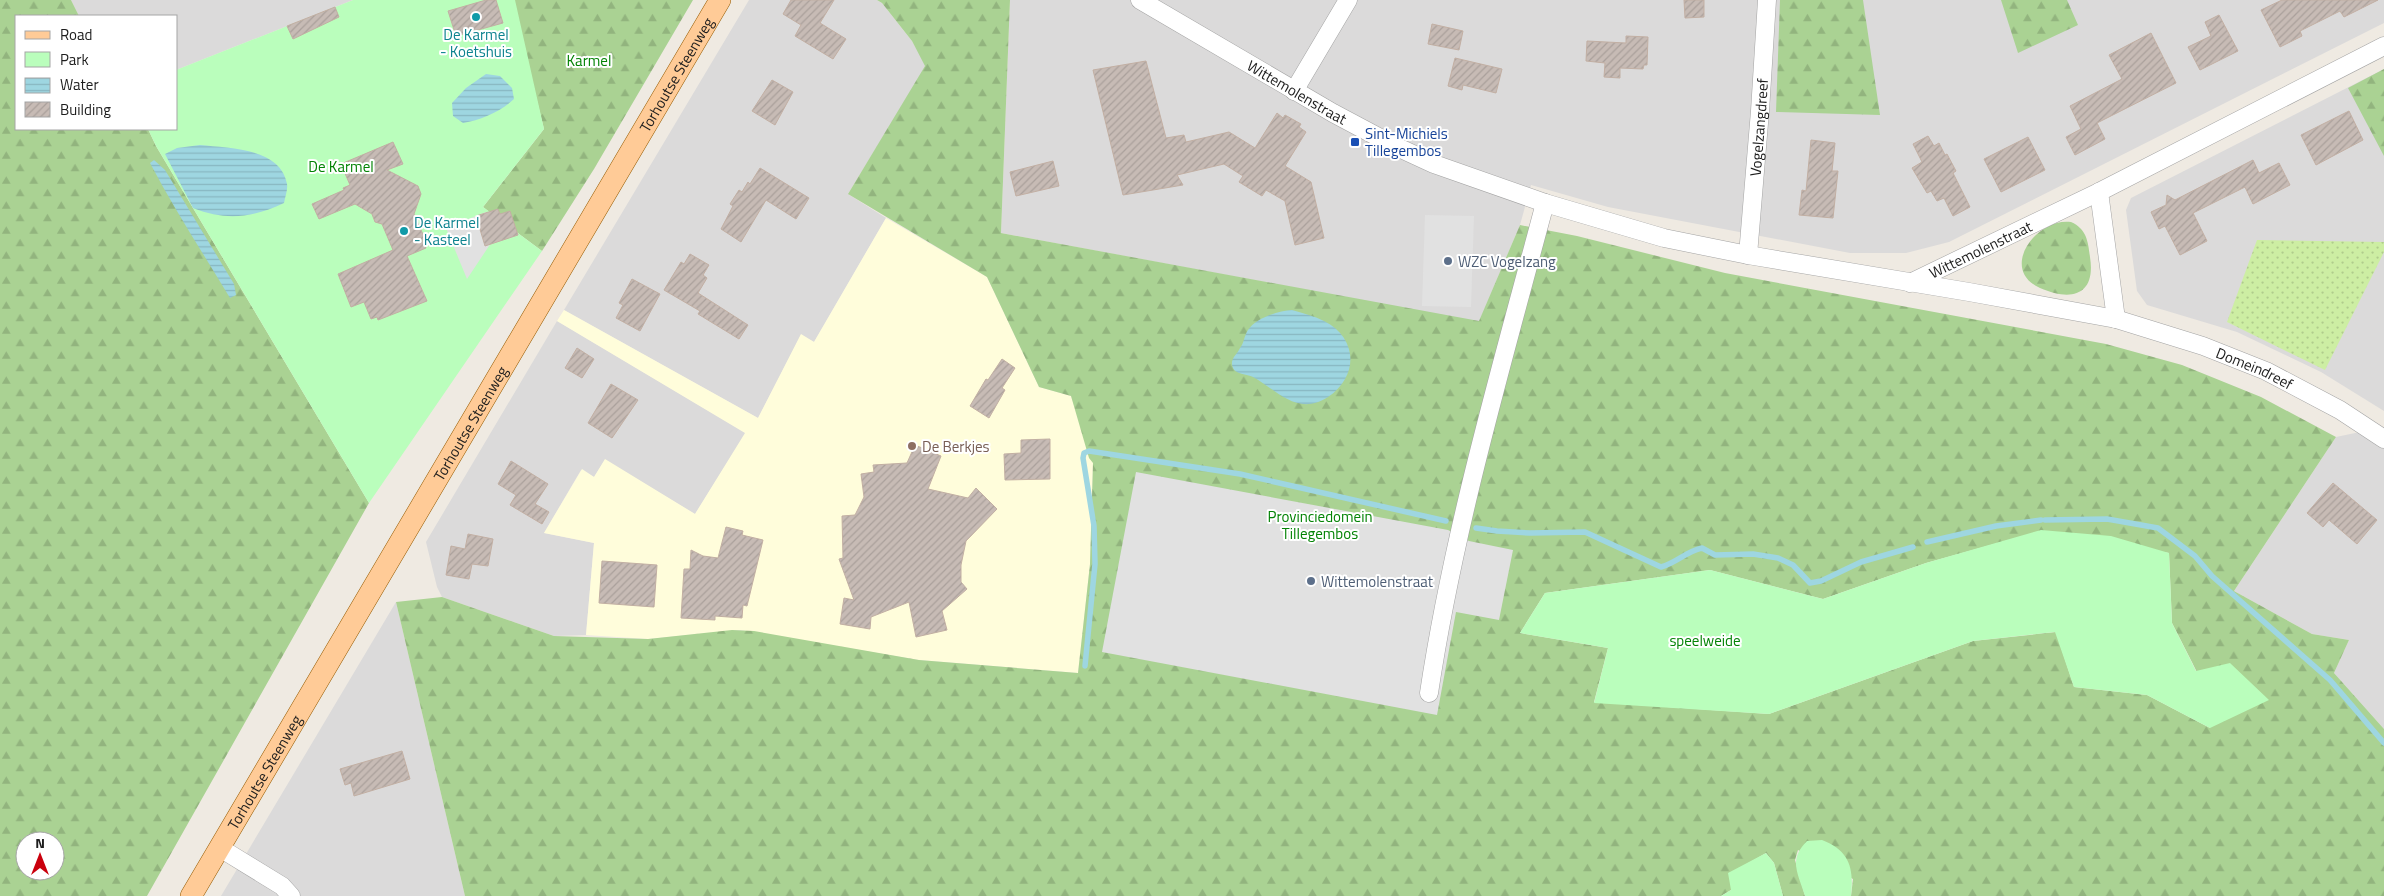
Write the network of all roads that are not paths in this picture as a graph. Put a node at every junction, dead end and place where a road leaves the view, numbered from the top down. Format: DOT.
graph roads {
  1 [pos="720,0"];
  2 [pos="1140,0"];
  3 [pos="1348,0"];
  4 [pos="1767,0"];
  5 [pos="2384,46"];
  6 [pos="1294,90"];
  7 [pos="2099,192"];
  8 [pos="1544,203"];
  9 [pos="1748,255"];
  10 [pos="1910,283"];
  11 [pos="2116,319"];
  12 [pos="2384,439"];
  13 [pos="1429,693"];
  14 [pos="220,848"];
  15 [pos="191,896"];
  16 [pos="291,896"];
  1 -- 14 [label="main road, Torhoutse Steenweg"];
  2 -- 6 [label="street, Wittemolenstraat"];
  3 -- 6 [label="street"];
  4 -- 9 [label="street, Vogelzangdreef"];
  5 -- 7 [label="street, Wittemolenstraat"];
  6 -- 8 [label="street, Wittemolenstraat"];
  7 -- 10 [label="street, Wittemolenstraat"];
  7 -- 11 [label="street"];
  8 -- 9 [label="street, Wittemolenstraat"];
  8 -- 13 [label="street"];
  9 -- 10 [label="street, Wittemolenstraat"];
  10 -- 11 [label="street, Domeindreef"];
  11 -- 12 [label="street, Domeindreef"];
  14 -- 15 [label="main road, Torhoutse Steenweg"];
  14 -- 16 [label="street, Torhoutse Steenweg"];
}
